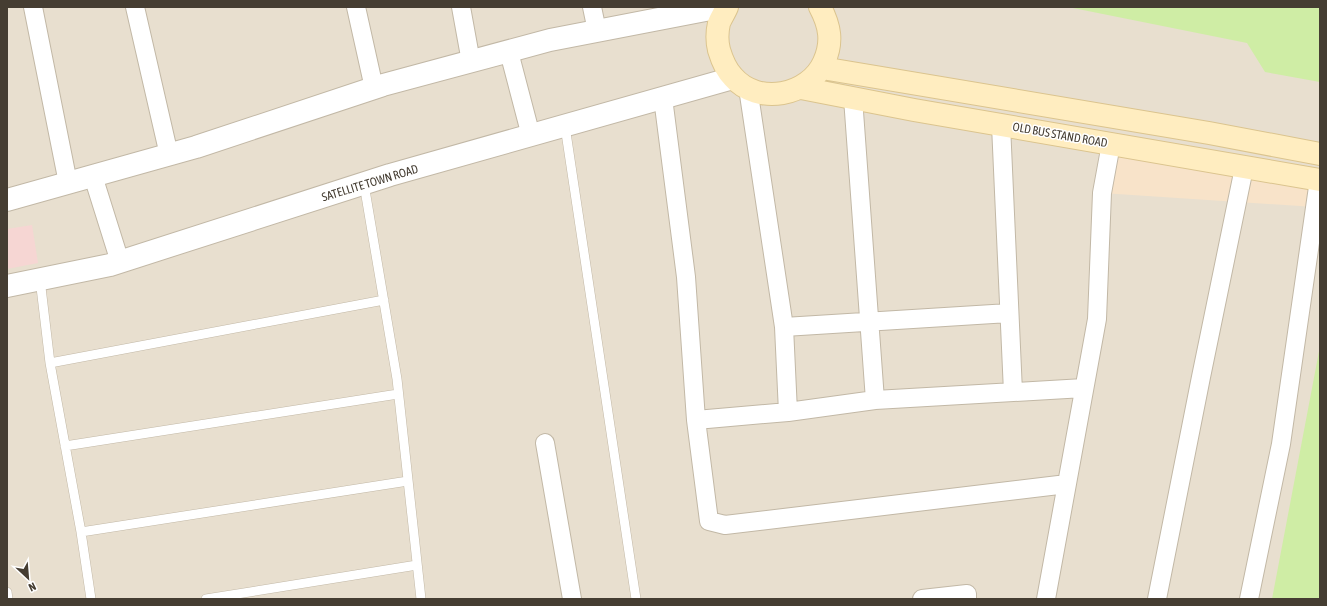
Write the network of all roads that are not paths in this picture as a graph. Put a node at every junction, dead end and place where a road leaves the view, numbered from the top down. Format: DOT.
graph roads {
  1 [pos="33,7"];
  2 [pos="356,7"];
  3 [pos="461,7"];
  4 [pos="592,7"];
  5 [pos="820,7"];
  6 [pos="139,8"];
  7 [pos="716,8"];
  8 [pos="598,31"];
  9 [pos="509,52"];
  10 [pos="472,62"];
  11 [pos="822,68"];
  12 [pos="740,83"];
  13 [pos="374,88"];
  14 [pos="801,88"];
  15 [pos="663,98"];
  16 [pos="853,98"];
  17 [pos="1000,125"];
  18 [pos="565,126"];
  19 [pos="531,136"];
  20 [pos="1111,144"];
  21 [pos="1320,154"];
  22 [pos="169,155"];
  23 [pos="1244,168"];
  24 [pos="93,176"];
  25 [pos="1320,180"];
  26 [pos="68,183"];
  27 [pos="364,184"];
  28 [pos="7,200"];
  29 [pos="120,262"];
  30 [pos="40,279"];
  31 [pos="7,286"];
  32 [pos="384,300"];
  33 [pos="1008,313"];
  34 [pos="868,322"];
  35 [pos="784,327"];
  36 [pos="50,363"];
  37 [pos="1084,388"];
  38 [pos="1013,392"];
  39 [pos="398,394"];
  40 [pos="875,400"];
  41 [pos="788,412"];
  42 [pos="696,420"];
  43 [pos="545,443"];
  44 [pos="65,446"];
  45 [pos="408,481"];
  46 [pos="1067,484"];
  47 [pos="81,532"];
  48 [pos="417,565"];
  49 [pos="7,592"];
  50 [pos="967,597"];
  51 [pos="8,599"];
  52 [pos="91,599"];
  53 [pos="206,599"];
  54 [pos="421,599"];
  55 [pos="572,599"];
  56 [pos="636,599"];
  57 [pos="922,599"];
  58 [pos="1046,599"];
  59 [pos="1157,599"];
  60 [pos="1249,599"];
  1 -- 26 [label="street"];
  2 -- 13 [label="street"];
  3 -- 10 [label="street"];
  4 -- 8 [label="street"];
  5 -- 11 [label="main road"];
  6 -- 22 [label="street"];
  7 -- 8 [label="street"];
  7 -- 12 [label="main road"];
  8 -- 9 [label="street"];
  9 -- 10 [label="street"];
  9 -- 19 [label="street"];
  10 -- 13 [label="street"];
  11 -- 14 [label="main road"];
  11 -- 21 [label="main road"];
  12 -- 14 [label="main road"];
  12 -- 15 [label="street, SATELLITE TOWN ROAD"];
  12 -- 35 [label="street"];
  13 -- 22 [label="street"];
  14 -- 16 [label="main road, OLD BUS STAND ROAD"];
  15 -- 18 [label="street, SATELLITE TOWN ROAD"];
  15 -- 42 [label="street"];
  16 -- 17 [label="main road, OLD BUS STAND ROAD"];
  16 -- 34 [label="street"];
  17 -- 20 [label="main road, OLD BUS STAND ROAD"];
  17 -- 33 [label="street"];
  18 -- 19 [label="street, SATELLITE TOWN ROAD"];
  18 -- 56 [label="lane"];
  19 -- 27 [label="street, SATELLITE TOWN ROAD"];
  20 -- 23 [label="main road, OLD BUS STAND ROAD"];
  20 -- 37 [label="street"];
  22 -- 24 [label="street"];
  23 -- 25 [label="main road, OLD BUS STAND ROAD"];
  23 -- 59 [label="street"];
  24 -- 26 [label="street"];
  24 -- 29 [label="street"];
  25 -- 60 [label="street"];
  26 -- 28 [label="street"];
  27 -- 29 [label="street, SATELLITE TOWN ROAD"];
  27 -- 32 [label="lane"];
  29 -- 30 [label="street, SATELLITE TOWN ROAD"];
  30 -- 31 [label="street, SATELLITE TOWN ROAD"];
  30 -- 36 [label="lane"];
  32 -- 36 [label="lane"];
  32 -- 39 [label="lane"];
  33 -- 34 [label="street"];
  33 -- 38 [label="street"];
  34 -- 35 [label="street"];
  34 -- 40 [label="street"];
  35 -- 41 [label="street"];
  36 -- 44 [label="lane"];
  37 -- 38 [label="street"];
  37 -- 46 [label="street"];
  38 -- 40 [label="street"];
  39 -- 44 [label="lane"];
  39 -- 45 [label="lane"];
  40 -- 41 [label="street"];
  41 -- 42 [label="street"];
  42 -- 46 [label="street"];
  43 -- 55 [label="street"];
  44 -- 47 [label="lane"];
  45 -- 47 [label="lane"];
  45 -- 48 [label="lane"];
  46 -- 58 [label="street"];
  47 -- 52 [label="lane"];
  48 -- 53 [label="lane"];
  48 -- 54 [label="lane"];
  49 -- 51 [label="lane"];
  50 -- 57 [label="street"];
}
